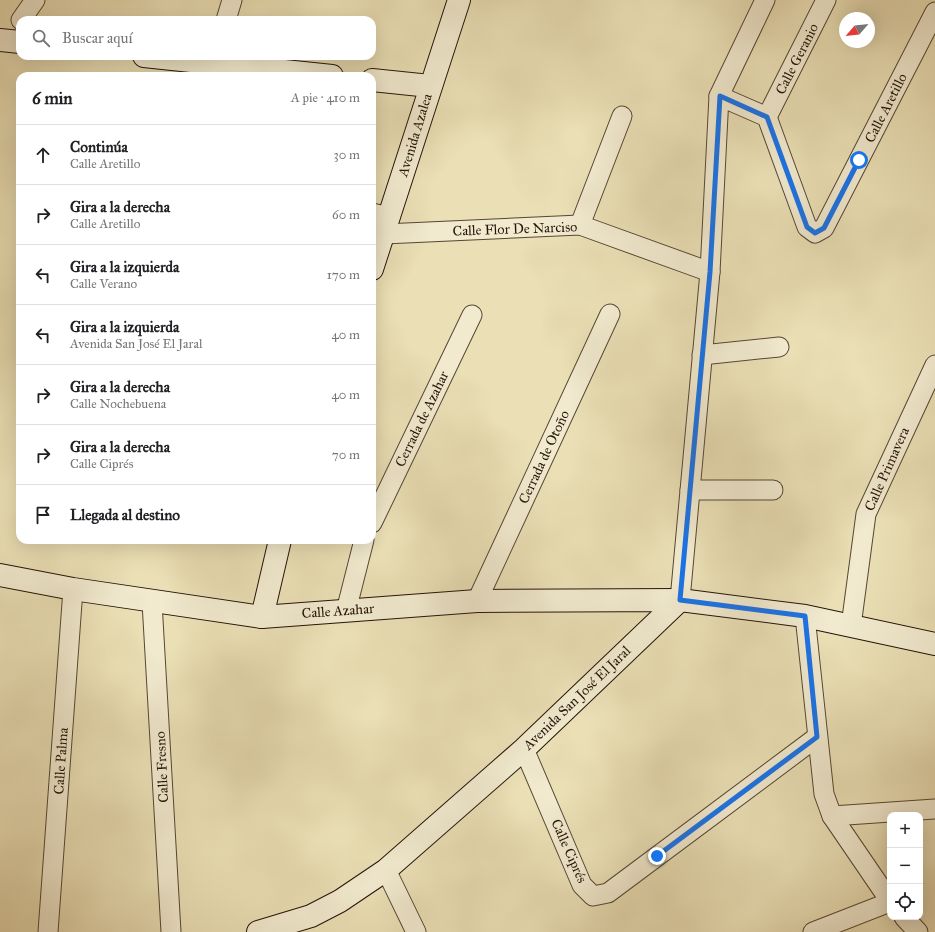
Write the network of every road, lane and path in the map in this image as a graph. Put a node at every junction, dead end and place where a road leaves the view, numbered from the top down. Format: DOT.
graph roads {
  1 [pos="35,0"];
  2 [pos="232,0"];
  3 [pos="459,0"];
  4 [pos="765,0"];
  5 [pos="826,0"];
  6 [pos="935,12"];
  7 [pos="24,16"];
  8 [pos="227,16"];
  9 [pos="16,28"];
  10 [pos="9,41"];
  11 [pos="214,60"];
  12 [pos="302,72"];
  13 [pos="376,80"];
  14 [pos="430,86"];
  15 [pos="720,96"];
  16 [pos="622,116"];
  17 [pos="767,117"];
  18 [pos="382,221"];
  19 [pos="580,225"];
  20 [pos="376,250"];
  21 [pos="710,272"];
  22 [pos="610,314"];
  23 [pos="472,315"];
  24 [pos="779,347"];
  25 [pos="702,355"];
  26 [pos="935,365"];
  27 [pos="690,490"];
  28 [pos="774,490"];
  29 [pos="376,515"];
  30 [pos="279,544"];
  31 [pos="363,544"];
  32 [pos="0,575"];
  33 [pos="73,589"];
  34 [pos="680,600"];
  35 [pos="477,601"];
  36 [pos="152,602"];
  37 [pos="346,611"];
  38 [pos="805,616"];
  39 [pos="262,617"];
  40 [pos="851,626"];
  41 [pos="935,644"];
  42 [pos="817,737"];
  43 [pos="524,748"];
  44 [pos="935,809"];
  45 [pos="832,816"];
  46 [pos="386,870"];
  47 [pos="887,897"];
  48 [pos="887,902"];
  49 [pos="907,920"];
  50 [pos="48,932"];
  51 [pos="172,932"];
  52 [pos="258,932"];
  53 [pos="416,932"];
  54 [pos="813,932"];
  55 [pos="918,932"];
  1 -- 7 [label="street"];
  2 -- 8 [label="street"];
  3 -- 14 [label="street, Avenida Azalea"];
  4 -- 15 [label="street"];
  5 -- 17 [label="street, Calle Geranio"];
  6 -- 17 [label="street, Calle Aretillo"];
  9 -- 10 [label="street"];
  11 -- 12 [label="street"];
  13 -- 14 [label="street"];
  14 -- 18 [label="street, Avenida Azalea"];
  15 -- 17 [label="street"];
  15 -- 21 [label="street"];
  16 -- 19 [label="street"];
  18 -- 19 [label="street, Calle Flor De Narciso"];
  18 -- 20 [label="street, Avenida Azalea"];
  19 -- 21 [label="street, Calle Flor De Narciso"];
  21 -- 25 [label="street"];
  22 -- 35 [label="street, Cerrada de Otoño"];
  23 -- 29 [label="street, Cerrada de Azahar"];
  24 -- 25 [label="street"];
  25 -- 27 [label="street"];
  26 -- 40 [label="street, Calle Primavera"];
  27 -- 28 [label="street"];
  27 -- 34 [label="street"];
  30 -- 39 [label="street"];
  31 -- 37 [label="street"];
  32 -- 33 [label="street, Calle Azahar"];
  33 -- 36 [label="street, Calle Azahar"];
  33 -- 50 [label="street, Calle Palma"];
  34 -- 35 [label="street, Calle Azahar"];
  34 -- 38 [label="street"];
  34 -- 43 [label="street, Avenida San José El Jaral"];
  35 -- 37 [label="street, Calle Azahar"];
  36 -- 39 [label="street, Calle Azahar"];
  36 -- 51 [label="street, Calle Fresno"];
  37 -- 39 [label="street, Calle Azahar"];
  38 -- 40 [label="street"];
  38 -- 42 [label="street"];
  40 -- 41 [label="street"];
  42 -- 43 [label="street, Calle Ciprés"];
  42 -- 45 [label="street"];
  43 -- 46 [label="street, Avenida San José El Jaral"];
  44 -- 45 [label="street"];
  45 -- 47 [label="street"];
  46 -- 52 [label="street, Avenida San José El Jaral"];
  46 -- 53 [label="street"];
  48 -- 54 [label="street"];
  49 -- 55 [label="street"];
}
